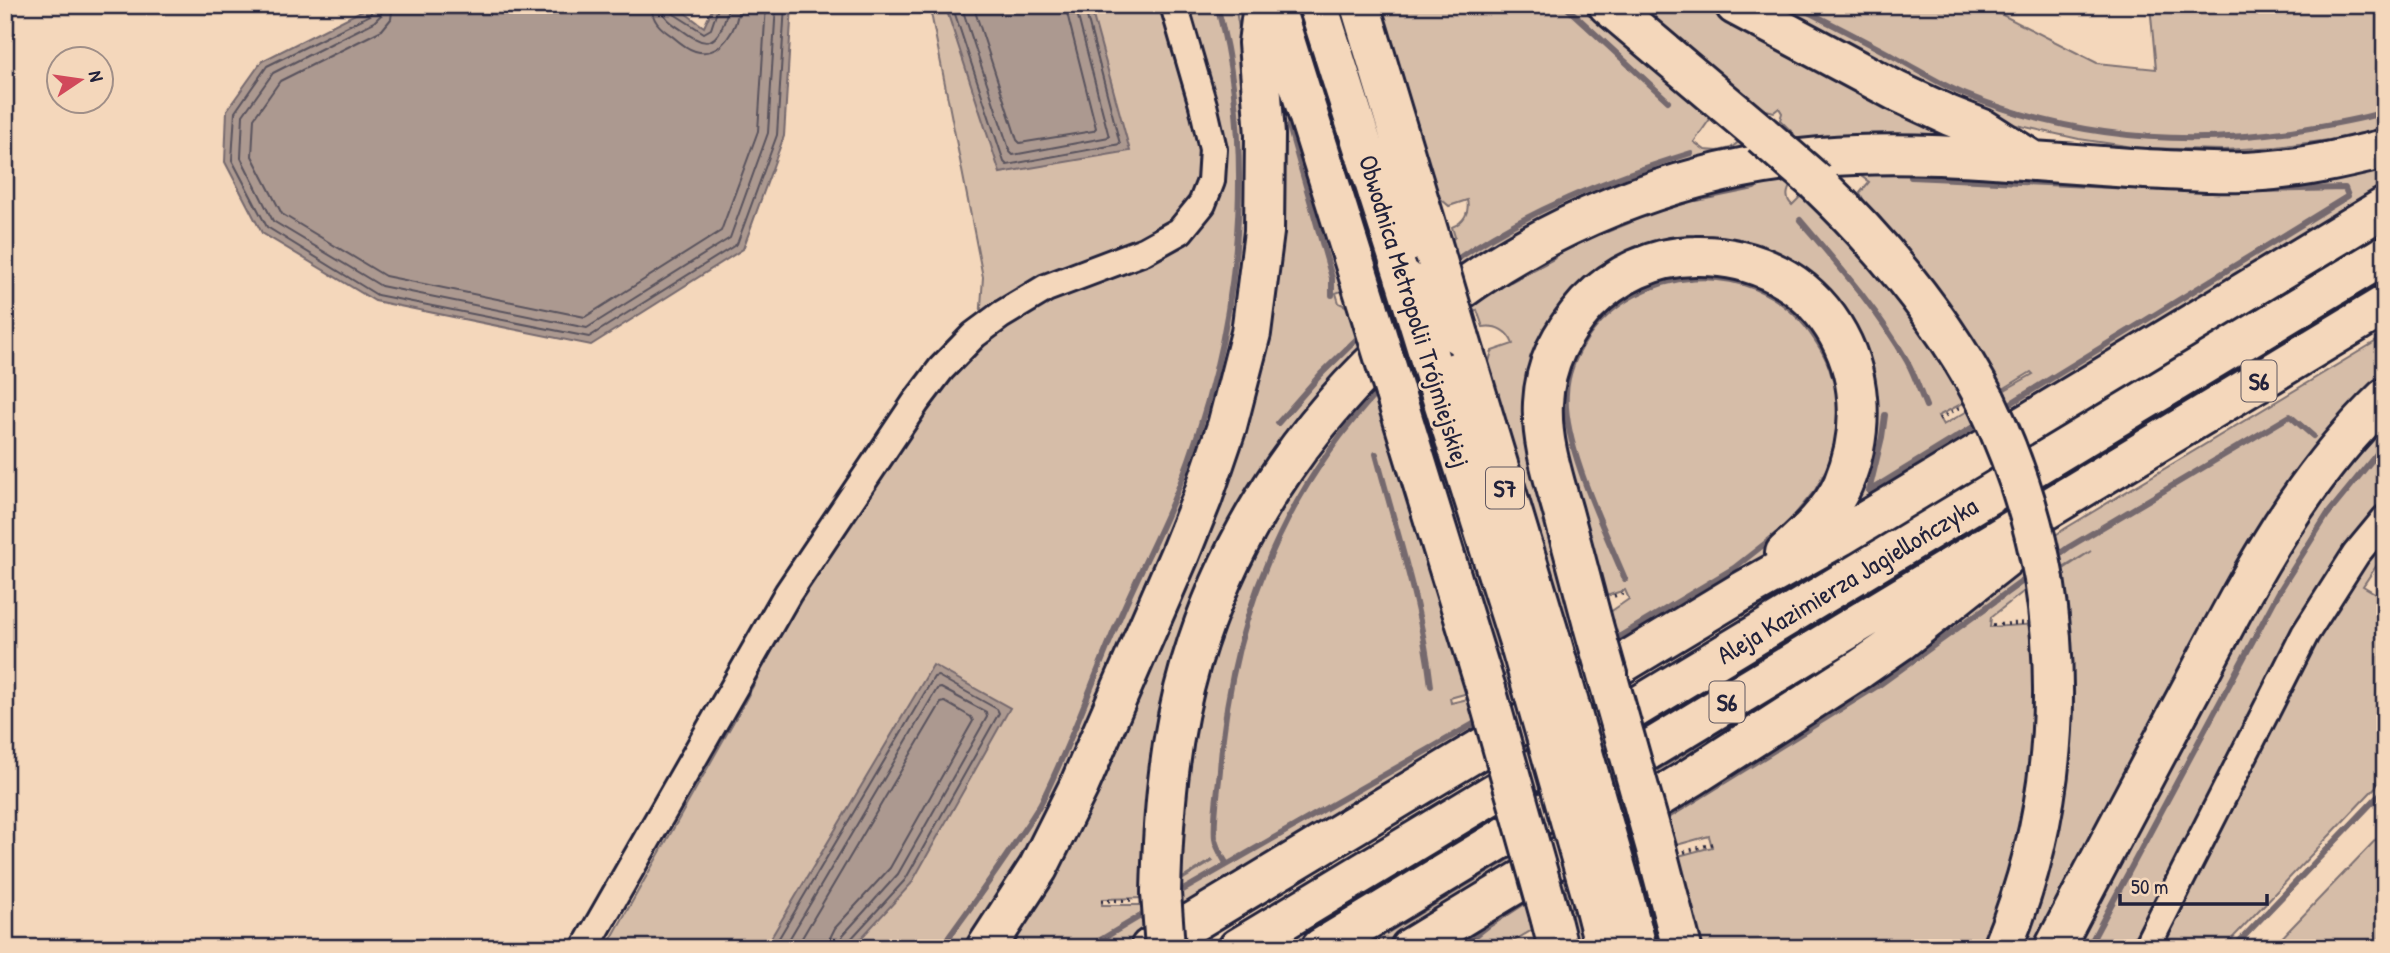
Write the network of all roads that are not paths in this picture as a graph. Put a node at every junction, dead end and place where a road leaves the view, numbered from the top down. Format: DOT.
graph roads {
  1 [pos="1174,5"];
  2 [pos="1262,5"];
  3 [pos="1274,5"];
  4 [pos="1318,5"];
  5 [pos="1360,5"];
  6 [pos="1608,5"];
  7 [pos="1735,5"];
  8 [pos="2385,149"];
  9 [pos="2035,162"];
  10 [pos="2385,207"];
  11 [pos="2385,255"];
  12 [pos="2385,305"];
  13 [pos="2385,398"];
  14 [pos="2133,457"];
  15 [pos="2385,519"];
  16 [pos="1741,592"];
  17 [pos="1536,644"];
  18 [pos="1608,897"];
  19 [pos="1554,932"];
  20 [pos="585,948"];
  21 [pos="986,948"];
  22 [pos="1150,948"];
  23 [pos="1166,948"];
  24 [pos="1238,948"];
  25 [pos="1321,948"];
  26 [pos="1410,948"];
  27 [pos="1605,948"];
  28 [pos="1637,948"];
  29 [pos="1682,948"];
  30 [pos="2002,948"];
  31 [pos="2054,948"];
  32 [pos="2146,948"];
  1 -- 20 [label="lane"];
  2 -- 21 [label="highway"];
  3 -- 19 [label="highway, bridge"];
  4 -- 17 [label="highway, Obwodnica Metropolii Trójmiejskiej / S7, bridge"];
  5 -- 17 [label="highway, Obwodnica Metropolii Trójmiejskiej / S7, bridge"];
  6 -- 30 [label="highway, bridge"];
  7 -- 9 [label="highway"];
  8 -- 9 [label="highway"];
  9 -- 23 [label="highway, bridge"];
  10 -- 16 [label="highway"];
  11 -- 24 [label="highway, Aleja Kazimierza Jagiellończyka / S6"];
  12 -- 14 [label="highway, Aleja Kazimierza Jagiellończyka / S6"];
  13 -- 31 [label="highway"];
  14 -- 25 [label="highway, Aleja Kazimierza Jagiellończyka / S6"];
  14 -- 26 [label="highway"];
  15 -- 32 [label="lane"];
  16 -- 22 [label="highway"];
  16 -- 29 [label="highway, bridge"];
  17 -- 18 [label="highway, Obwodnica Metropolii Trójmiejskiej / S7, bridge"];
  18 -- 27 [label="highway, S7"];
  18 -- 28 [label="highway, S7"];
}
